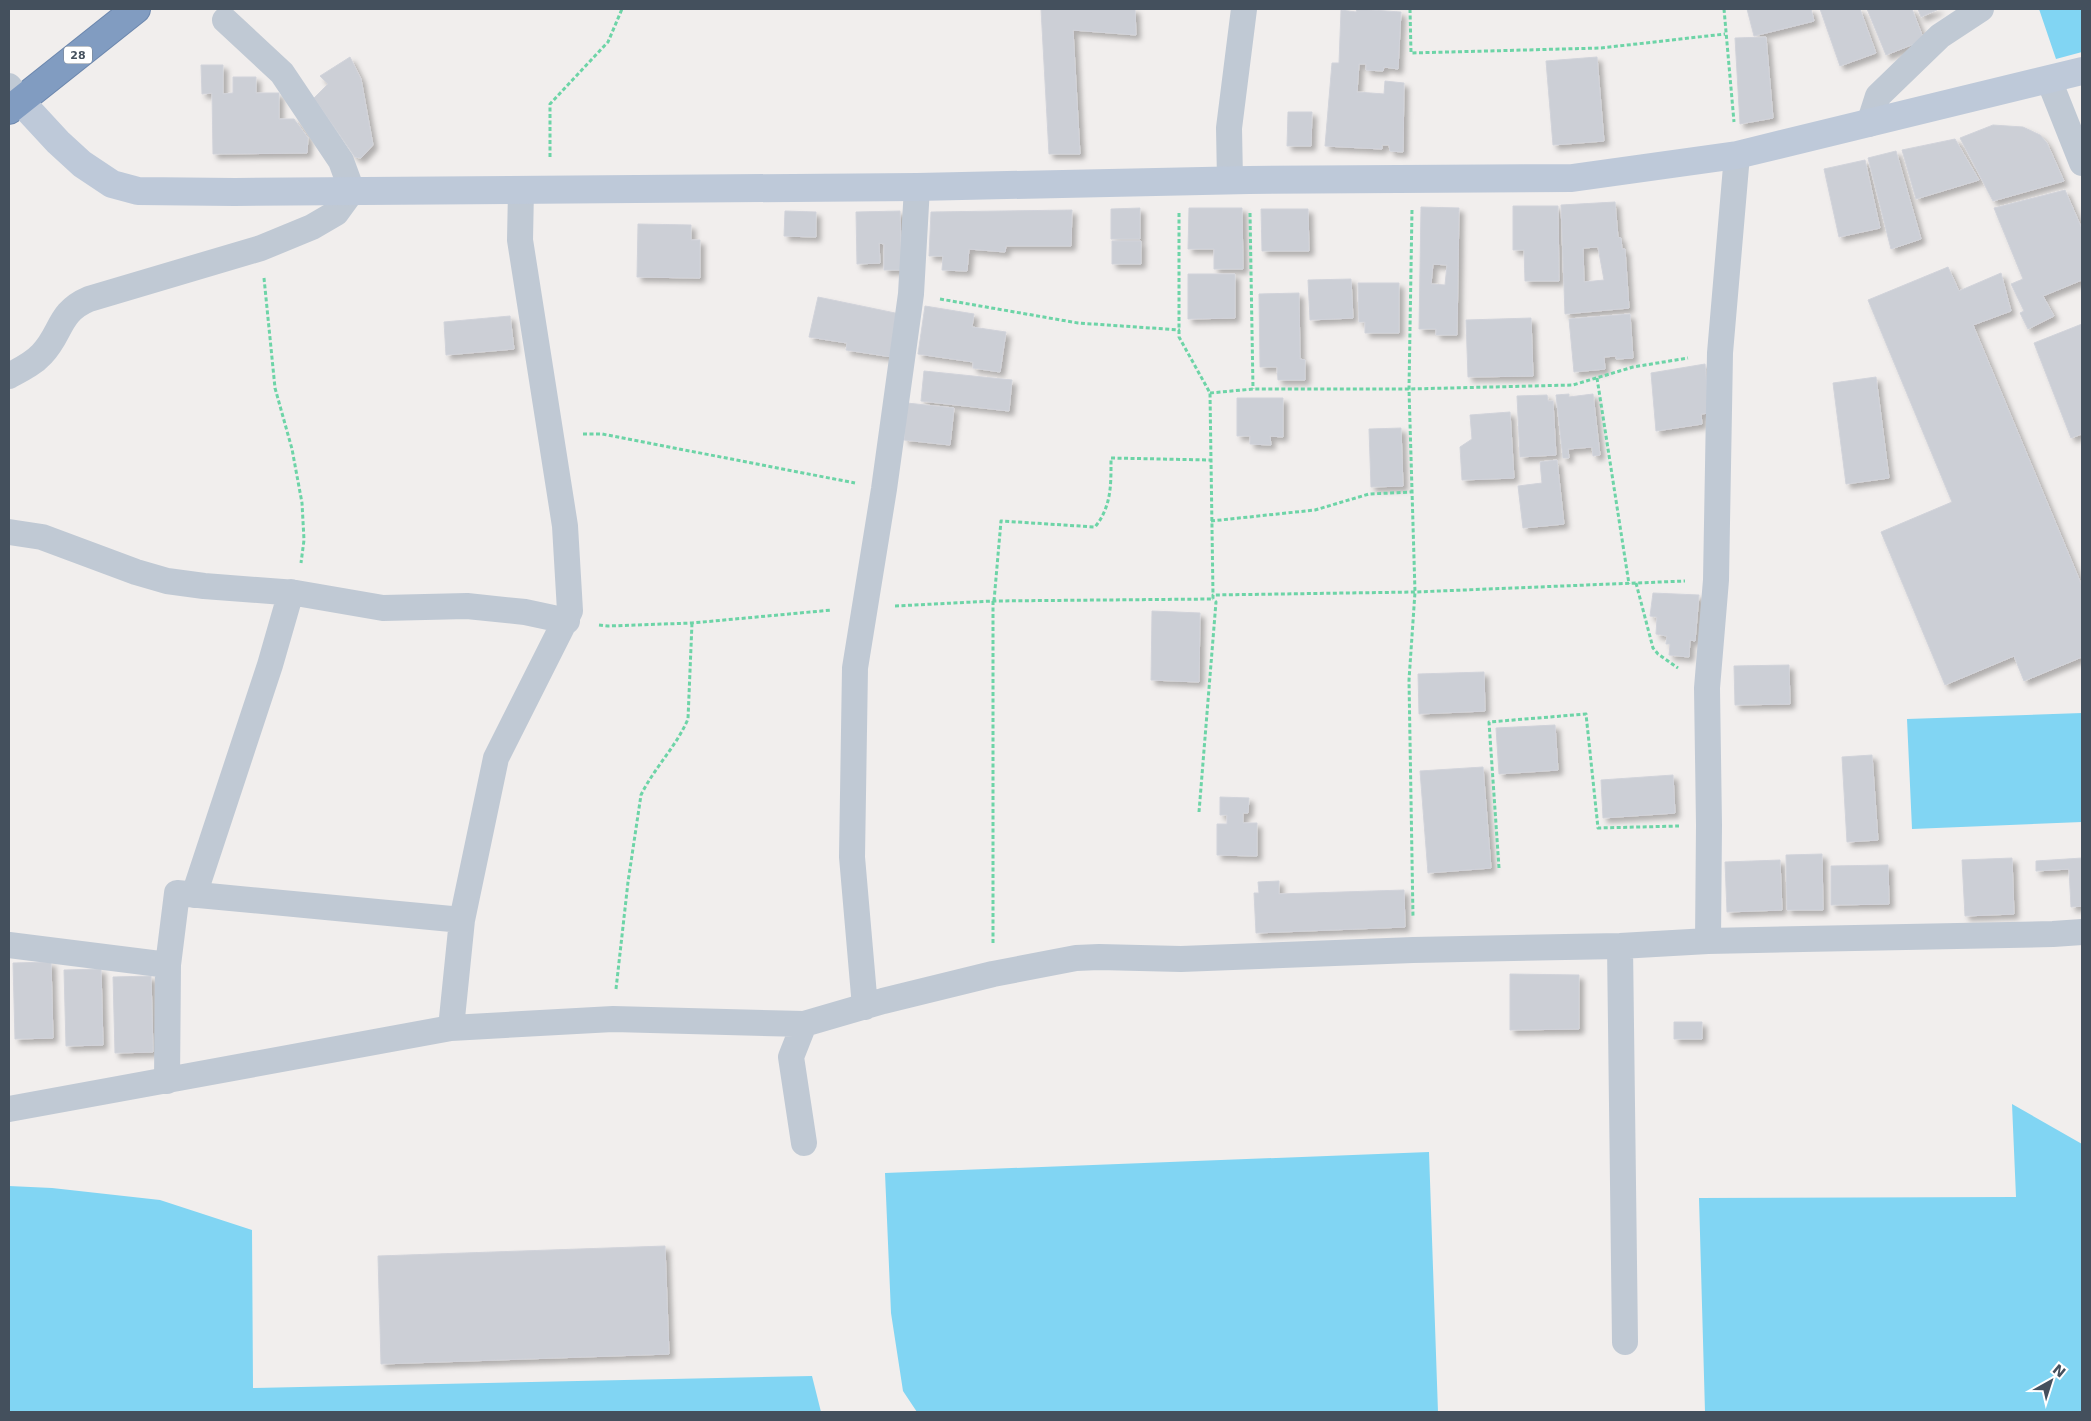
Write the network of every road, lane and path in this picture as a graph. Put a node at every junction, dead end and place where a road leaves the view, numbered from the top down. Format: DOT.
graph roads {
  1 [pos="136,9"];
  2 [pos="622,9"];
  3 [pos="1244,9"];
  4 [pos="1410,9"];
  5 [pos="1724,9"];
  6 [pos="1981,9"];
  7 [pos="225,20"];
  8 [pos="1725,34"];
  9 [pos="2065,76"];
  10 [pos="13,99"];
  11 [pos="1869,124"];
  12 [pos="1737,155"];
  13 [pos="2082,163"];
  14 [pos="1412,179"];
  15 [pos="1240,180"];
  16 [pos="1179,182"];
  17 [pos="917,188"];
  18 [pos="521,190"];
  19 [pos="550,190"];
  20 [pos="352,191"];
  21 [pos="261,248"];
  22 [pos="911,294"];
  23 [pos="1180,330"];
  24 [pos="1720,353"];
  25 [pos="9,376"];
  26 [pos="1597,378"];
  27 [pos="1253,389"];
  28 [pos="1409,389"];
  29 [pos="1210,393"];
  30 [pos="550,434"];
  31 [pos="1210,460"];
  32 [pos="884,489"];
  33 [pos="1412,492"];
  34 [pos="1211,521"];
  35 [pos="9,532"];
  36 [pos="1716,580"];
  37 [pos="1636,583"];
  38 [pos="1629,584"];
  39 [pos="1415,592"];
  40 [pos="294,593"];
  41 [pos="1213,597"];
  42 [pos="994,601"];
  43 [pos="864,608"];
  44 [pos="567,620"];
  45 [pos="692,623"];
  46 [pos="1708,688"];
  47 [pos="1199,812"];
  48 [pos="1709,826"];
  49 [pos="1499,868"];
  50 [pos="194,895"];
  51 [pos="462,920"];
  52 [pos="2082,932"];
  53 [pos="1708,941"];
  54 [pos="9,944"];
  55 [pos="1620,946"];
  56 [pos="1413,950"];
  57 [pos="168,965"];
  58 [pos="993,974"];
  59 [pos="865,1007"];
  60 [pos="613,1019"];
  61 [pos="804,1024"];
  62 [pos="451,1028"];
  63 [pos="167,1081"];
  64 [pos="9,1109"];
  65 [pos="804,1143"];
  66 [pos="1625,1342"];
  1 -- 10 [label="highway, 28"];
  2 -- 19 [label="path"];
  3 -- 15 [label="street"];
  4 -- 8 [label="path"];
  5 -- 8 [label="path"];
  6 -- 11 [label="street"];
  7 -- 20 [label="street"];
  8 -- 12 [label="path"];
  9 -- 11 [label="street"];
  9 -- 13 [label="street"];
  10 -- 20 [label="street"];
  11 -- 12 [label="street"];
  12 -- 14 [label="street"];
  12 -- 24 [label="street"];
  14 -- 15 [label="street"];
  14 -- 28 [label="path"];
  15 -- 16 [label="street"];
  15 -- 27 [label="path"];
  16 -- 17 [label="street"];
  16 -- 23 [label="path"];
  17 -- 19 [label="street"];
  17 -- 22 [label="street"];
  18 -- 19 [label="street"];
  18 -- 20 [label="street"];
  18 -- 30 [label="street"];
  20 -- 21 [label="street"];
  21 -- 25 [label="street"];
  21 -- 40 [label="path"];
  22 -- 23 [label="path"];
  22 -- 32 [label="street"];
  23 -- 29 [label="path"];
  24 -- 26 [label="path"];
  24 -- 36 [label="street"];
  26 -- 28 [label="path"];
  26 -- 38 [label="path"];
  27 -- 28 [label="path"];
  27 -- 29 [label="path"];
  28 -- 33 [label="path"];
  29 -- 31 [label="path"];
  30 -- 32 [label="path"];
  30 -- 44 [label="street"];
  31 -- 34 [label="path"];
  31 -- 42 [label="path"];
  32 -- 43 [label="street"];
  33 -- 34 [label="path"];
  33 -- 39 [label="path"];
  34 -- 41 [label="path"];
  35 -- 40 [label="street"];
  36 -- 37 [label="path"];
  36 -- 46 [label="street"];
  37 -- 38 [label="path"];
  37 -- 46 [label="path"];
  38 -- 39 [label="path"];
  39 -- 41 [label="path"];
  39 -- 56 [label="path"];
  40 -- 44 [label="street"];
  40 -- 50 [label="street"];
  41 -- 42 [label="path"];
  41 -- 47 [label="path"];
  42 -- 43 [label="path"];
  42 -- 58 [label="path"];
  43 -- 45 [label="path"];
  43 -- 59 [label="street"];
  44 -- 45 [label="path"];
  44 -- 51 [label="street"];
  45 -- 60 [label="path"];
  46 -- 48 [label="street"];
  48 -- 49 [label="path"];
  48 -- 53 [label="street"];
  50 -- 51 [label="street"];
  50 -- 57 [label="street"];
  51 -- 62 [label="street"];
  52 -- 53 [label="street"];
  53 -- 55 [label="street"];
  54 -- 57 [label="street"];
  55 -- 56 [label="street"];
  55 -- 66 [label="street"];
  56 -- 58 [label="street"];
  57 -- 63 [label="street"];
  58 -- 59 [label="street"];
  59 -- 61 [label="street"];
  60 -- 61 [label="street"];
  60 -- 62 [label="street"];
  61 -- 65 [label="street"];
  62 -- 63 [label="street"];
  63 -- 64 [label="street"];
}
